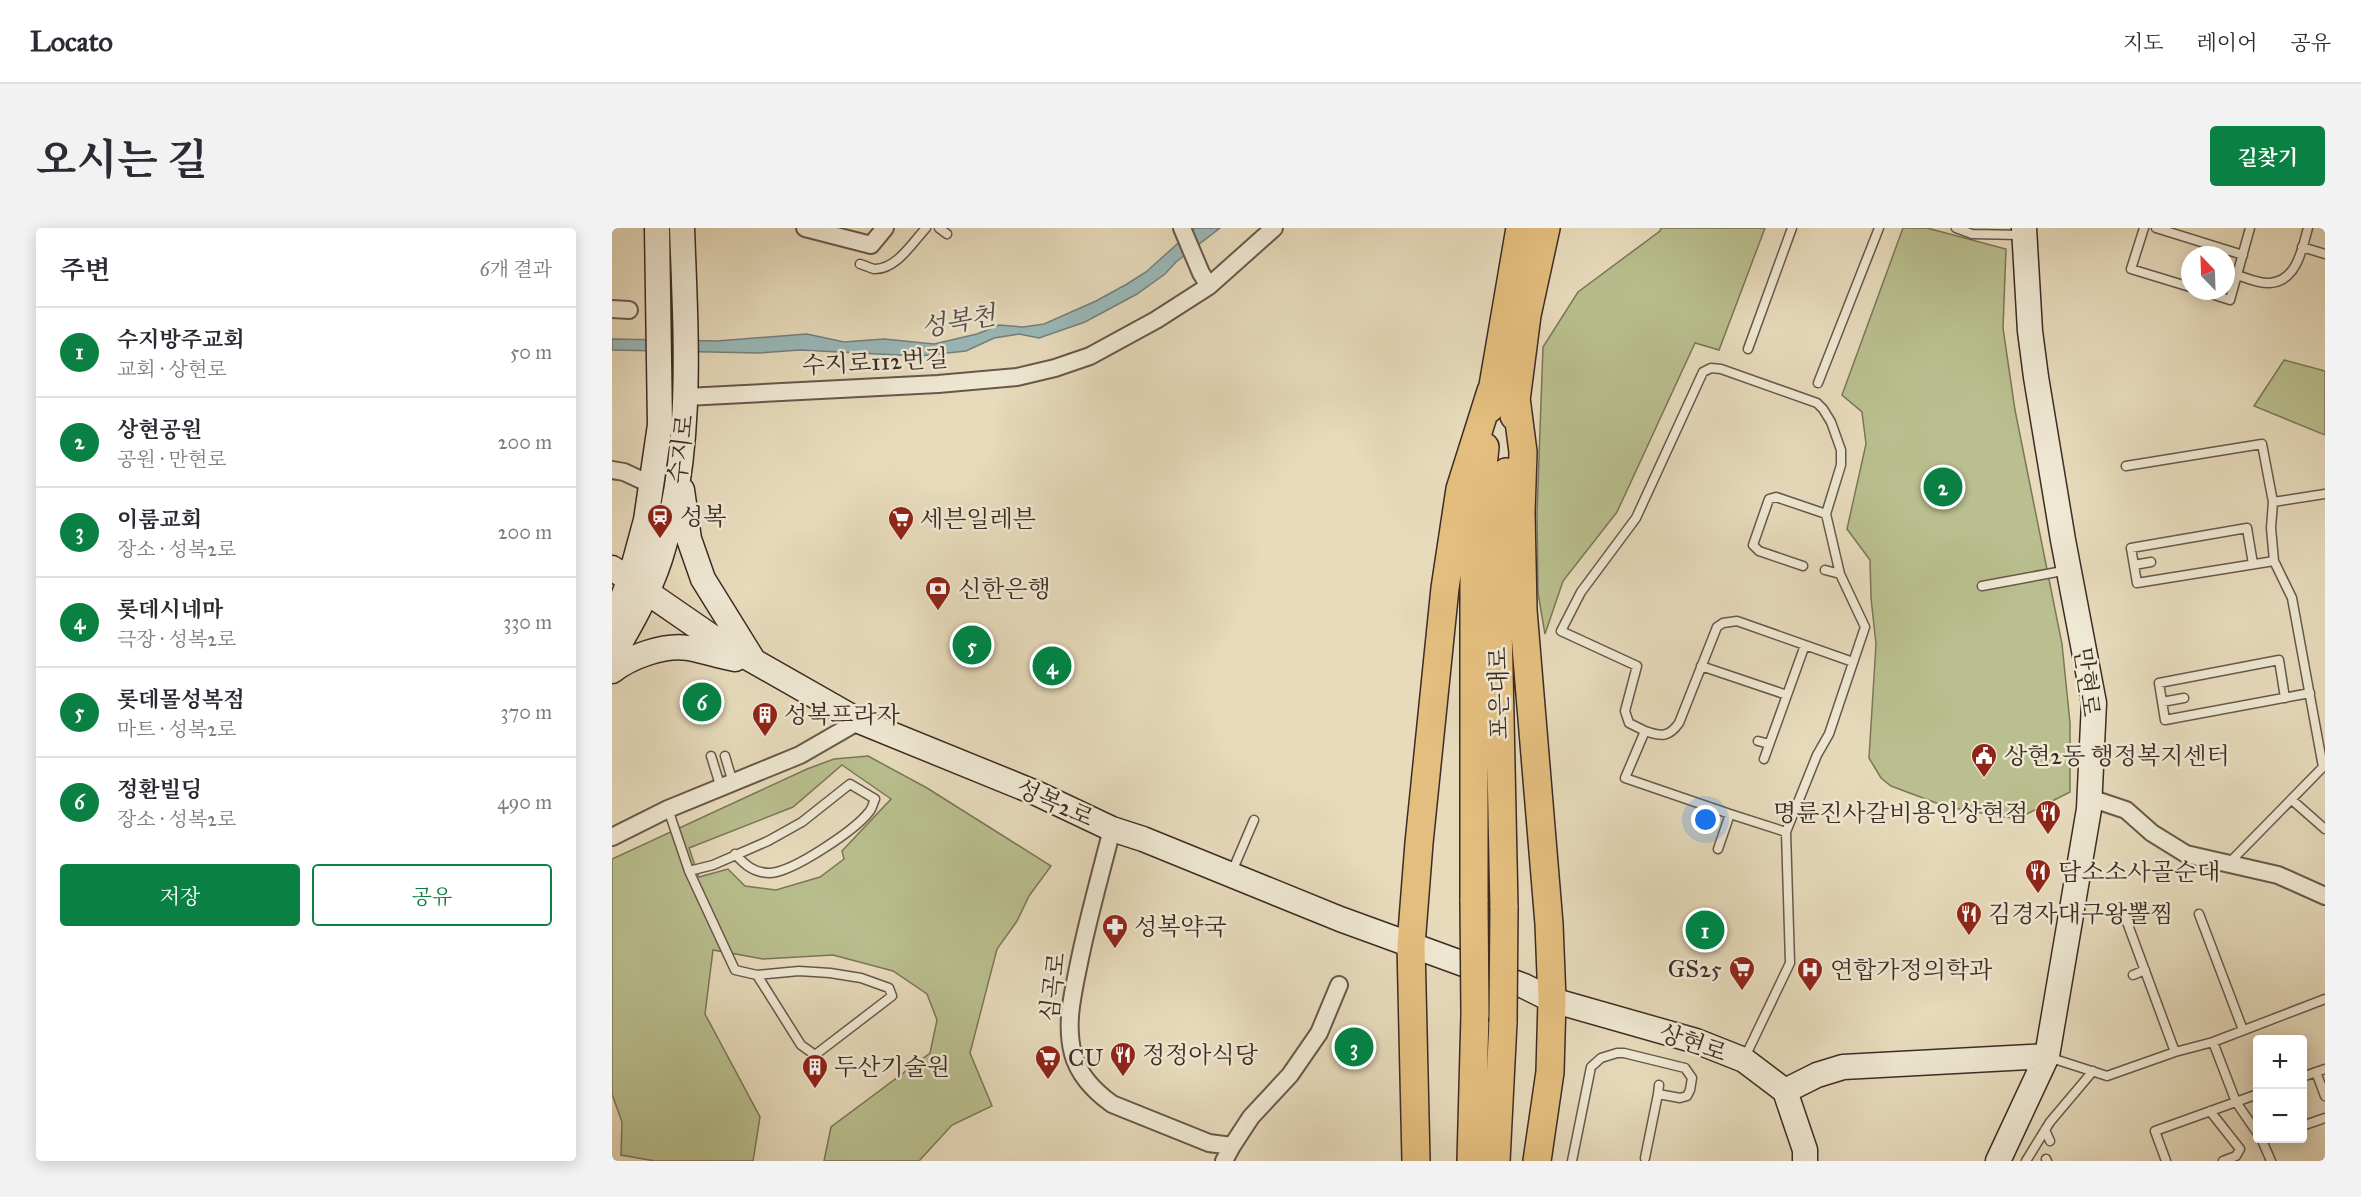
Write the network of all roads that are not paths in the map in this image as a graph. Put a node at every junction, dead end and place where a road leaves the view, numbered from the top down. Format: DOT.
graph roads {
  1 [pos="657,228"];
  2 [pos="682,228"];
  3 [pos="805,228"];
  4 [pos="885,228"];
  5 [pos="926,228"];
  6 [pos="939,228"];
  7 [pos="1182,228"];
  8 [pos="1274,228"];
  9 [pos="1507,228"];
  10 [pos="1520,228"];
  11 [pos="1545,228"];
  12 [pos="1792,228"];
  13 [pos="1879,228"];
  14 [pos="1956,228"];
  15 [pos="2144,228"];
  16 [pos="2156,228"];
  17 [pos="2250,228"];
  18 [pos="2308,228"];
  19 [pos="2024,231"];
  20 [pos="947,234"];
  21 [pos="2302,247"];
  22 [pos="2325,254"];
  23 [pos="2243,255"];
  24 [pos="860,264"];
  25 [pos="1511,274"];
  26 [pos="2237,275"];
  27 [pos="1205,280"];
  28 [pos="2235,282"];
  29 [pos="2181,284"];
  30 [pos="1748,349"];
  31 [pos="1818,383"];
  32 [pos="686,389"];
  33 [pos="1504,394"];
  34 [pos="2126,466"];
  35 [pos="612,470"];
  36 [pos="680,473"];
  37 [pos="652,485"];
  38 [pos="2325,494"];
  39 [pos="2273,502"];
  40 [pos="1826,514"];
  41 [pos="2274,561"];
  42 [pos="2151,562"];
  43 [pos="2253,564"];
  44 [pos="2134,565"];
  45 [pos="1803,566"];
  46 [pos="1825,570"];
  47 [pos="2068,570"];
  48 [pos="1840,574"];
  49 [pos="629,579"];
  50 [pos="1982,586"];
  51 [pos="612,625"];
  52 [pos="1805,645"];
  53 [pos="612,657"];
  54 [pos="755,662"];
  55 [pos="1853,662"];
  56 [pos="1701,666"];
  57 [pos="612,672"];
  58 [pos="2310,693"];
  59 [pos="1786,695"];
  60 [pos="2184,698"];
  61 [pos="2285,698"];
  62 [pos="2162,702"];
  63 [pos="859,721"];
  64 [pos="1645,732"];
  65 [pos="1758,741"];
  66 [pos="1769,744"];
  67 [pos="711,756"];
  68 [pos="725,756"];
  69 [pos="1764,759"];
  70 [pos="727,786"];
  71 [pos="2090,798"];
  72 [pos="2292,800"];
  73 [pos="668,809"];
  74 [pos="1730,814"];
  75 [pos="1254,820"];
  76 [pos="1112,829"];
  77 [pos="2325,829"];
  78 [pos="1786,832"];
  79 [pos="612,837"];
  80 [pos="1718,849"];
  81 [pos="735,854"];
  82 [pos="2228,865"];
  83 [pos="689,871"];
  84 [pos="1231,875"];
  85 [pos="2325,896"];
  86 [pos="2124,914"];
  87 [pos="2199,914"];
  88 [pos="1411,945"];
  89 [pos="2145,970"];
  90 [pos="758,975"];
  91 [pos="2133,975"];
  92 [pos="1339,985"];
  93 [pos="1524,986"];
  94 [pos="2325,999"];
  95 [pos="1552,1000"];
  96 [pos="2243,1030"];
  97 [pos="2213,1042"];
  98 [pos="2175,1052"];
  99 [pos="2047,1056"];
  100 [pos="1744,1060"];
  101 [pos="2325,1068"];
  102 [pos="2093,1071"];
  103 [pos="2316,1072"];
  104 [pos="2307,1075"];
  105 [pos="1785,1091"];
  106 [pos="2253,1096"];
  107 [pos="2325,1096"];
  108 [pos="2236,1102"];
  109 [pos="2210,1111"];
  110 [pos="2325,1118"];
  111 [pos="2307,1124"];
  112 [pos="2253,1126"];
  113 [pos="2045,1130"];
  114 [pos="2050,1141"];
  115 [pos="2264,1143"];
  116 [pos="1232,1153"];
  117 [pos="1645,1158"];
  118 [pos="1224,1161"];
  119 [pos="1416,1161"];
  120 [pos="1471,1161"];
  121 [pos="1496,1161"];
  122 [pos="1537,1161"];
  123 [pos="1572,1161"];
  124 [pos="1805,1161"];
  125 [pos="1998,1161"];
  126 [pos="2026,1161"];
  127 [pos="2166,1161"];
  128 [pos="2223,1161"];
  129 [pos="2271,1161"];
  1 -- 37 [label="street, 수지로"];
  2 -- 32 [label="street, 수지로"];
  3 -- 4 [label="street"];
  5 -- 24 [label="lane"];
  6 -- 20 [label="lane"];
  7 -- 27 [label="street"];
  8 -- 27 [label="street, 수지로112번길"];
  9 -- 25 [label="main road"];
  10 -- 25 [label="main road, 포은대로"];
  11 -- 33 [label="main road, 포은대로"];
  12 -- 30 [label="lane"];
  13 -- 31 [label="lane"];
  14 -- 19 [label="lane"];
  15 -- 29 [label="lane"];
  16 -- 23 [label="lane"];
  17 -- 23 [label="lane"];
  18 -- 21 [label="lane"];
  19 -- 47 [label="street, 만현로"];
  21 -- 22 [label="lane"];
  21 -- 26 [label="lane"];
  23 -- 26 [label="lane"];
  25 -- 33 [label="main road, 포은대로"];
  26 -- 28 [label="lane"];
  27 -- 32 [label="street, 수지로112번길"];
  32 -- 36 [label="street, 수지로"];
  33 -- 88 [label="main road"];
  33 -- 95 [label="main road"];
  33 -- 120 [label="main road, 포은대로, bridge"];
  33 -- 121 [label="main road, 포은대로, bridge"];
  34 -- 39 [label="lane"];
  35 -- 37 [label="street"];
  36 -- 49 [label="street, 수지로"];
  36 -- 54 [label="street"];
  37 -- 49 [label="street, 수지로"];
  38 -- 39 [label="lane"];
  39 -- 41 [label="lane"];
  40 -- 45 [label="lane"];
  40 -- 48 [label="lane"];
  40 -- 64 [label="lane"];
  41 -- 43 [label="lane"];
  41 -- 58 [label="lane"];
  42 -- 44 [label="lane"];
  43 -- 44 [label="lane"];
  43 -- 44 [label="lane"];
  46 -- 48 [label="lane"];
  47 -- 50 [label="lane"];
  47 -- 71 [label="street, 만현로"];
  48 -- 55 [label="lane"];
  49 -- 51 [label="street, 수지로"];
  49 -- 53 [label="street, 수지로"];
  49 -- 54 [label="street, 성복2로"];
  52 -- 55 [label="lane"];
  52 -- 56 [label="lane"];
  52 -- 59 [label="lane"];
  54 -- 57 [label="street"];
  54 -- 63 [label="street, 성복2로"];
  55 -- 78 [label="lane"];
  56 -- 59 [label="lane"];
  56 -- 64 [label="lane"];
  58 -- 61 [label="lane"];
  58 -- 72 [label="lane"];
  59 -- 66 [label="lane"];
  60 -- 62 [label="lane"];
  61 -- 62 [label="lane"];
  61 -- 62 [label="lane"];
  63 -- 70 [label="street"];
  63 -- 76 [label="street, 성복2로"];
  64 -- 74 [label="lane"];
  65 -- 66 [label="lane"];
  66 -- 69 [label="lane"];
  67 -- 70 [label="lane"];
  68 -- 70 [label="lane"];
  70 -- 73 [label="street"];
  71 -- 82 [label="street"];
  71 -- 99 [label="street, 만현로"];
  72 -- 77 [label="lane"];
  72 -- 82 [label="lane"];
  73 -- 79 [label="street"];
  73 -- 83 [label="lane"];
  74 -- 78 [label="lane"];
  74 -- 80 [label="lane"];
  75 -- 84 [label="lane"];
  76 -- 84 [label="street, 성복2로"];
  76 -- 116 [label="street, 심곡로"];
  78 -- 100 [label="lane"];
  81 -- 81 [label="lane"];
  81 -- 83 [label="lane"];
  82 -- 85 [label="street"];
  83 -- 90 [label="lane"];
  84 -- 88 [label="street, 성복2로"];
  86 -- 89 [label="lane"];
  87 -- 96 [label="lane"];
  88 -- 93 [label="street, 성복2로"];
  88 -- 119 [label="main road"];
  89 -- 91 [label="lane"];
  89 -- 98 [label="lane"];
  90 -- 90 [label="lane"];
  92 -- 116 [label="street"];
  93 -- 95 [label="street, 상현로"];
  94 -- 96 [label="lane"];
  95 -- 100 [label="street, 상현로"];
  95 -- 122 [label="main road"];
  96 -- 97 [label="lane"];
  97 -- 98 [label="lane"];
  97 -- 108 [label="lane"];
  98 -- 102 [label="lane"];
  99 -- 102 [label="lane"];
  99 -- 105 [label="street"];
  99 -- 125 [label="street, 만현로"];
  100 -- 105 [label="street, 상현로"];
  101 -- 103 [label="lane"];
  102 -- 113 [label="lane"];
  103 -- 104 [label="lane"];
  103 -- 107 [label="lane"];
  105 -- 124 [label="street"];
  106 -- 108 [label="lane"];
  108 -- 109 [label="lane"];
  108 -- 112 [label="lane"];
  109 -- 127 [label="lane"];
  109 -- 128 [label="lane"];
  110 -- 111 [label="lane"];
  113 -- 114 [label="lane"];
  113 -- 126 [label="lane"];
  115 -- 129 [label="lane"];
  116 -- 118 [label="street"];
  117 -- 123 [label="lane"];
}
